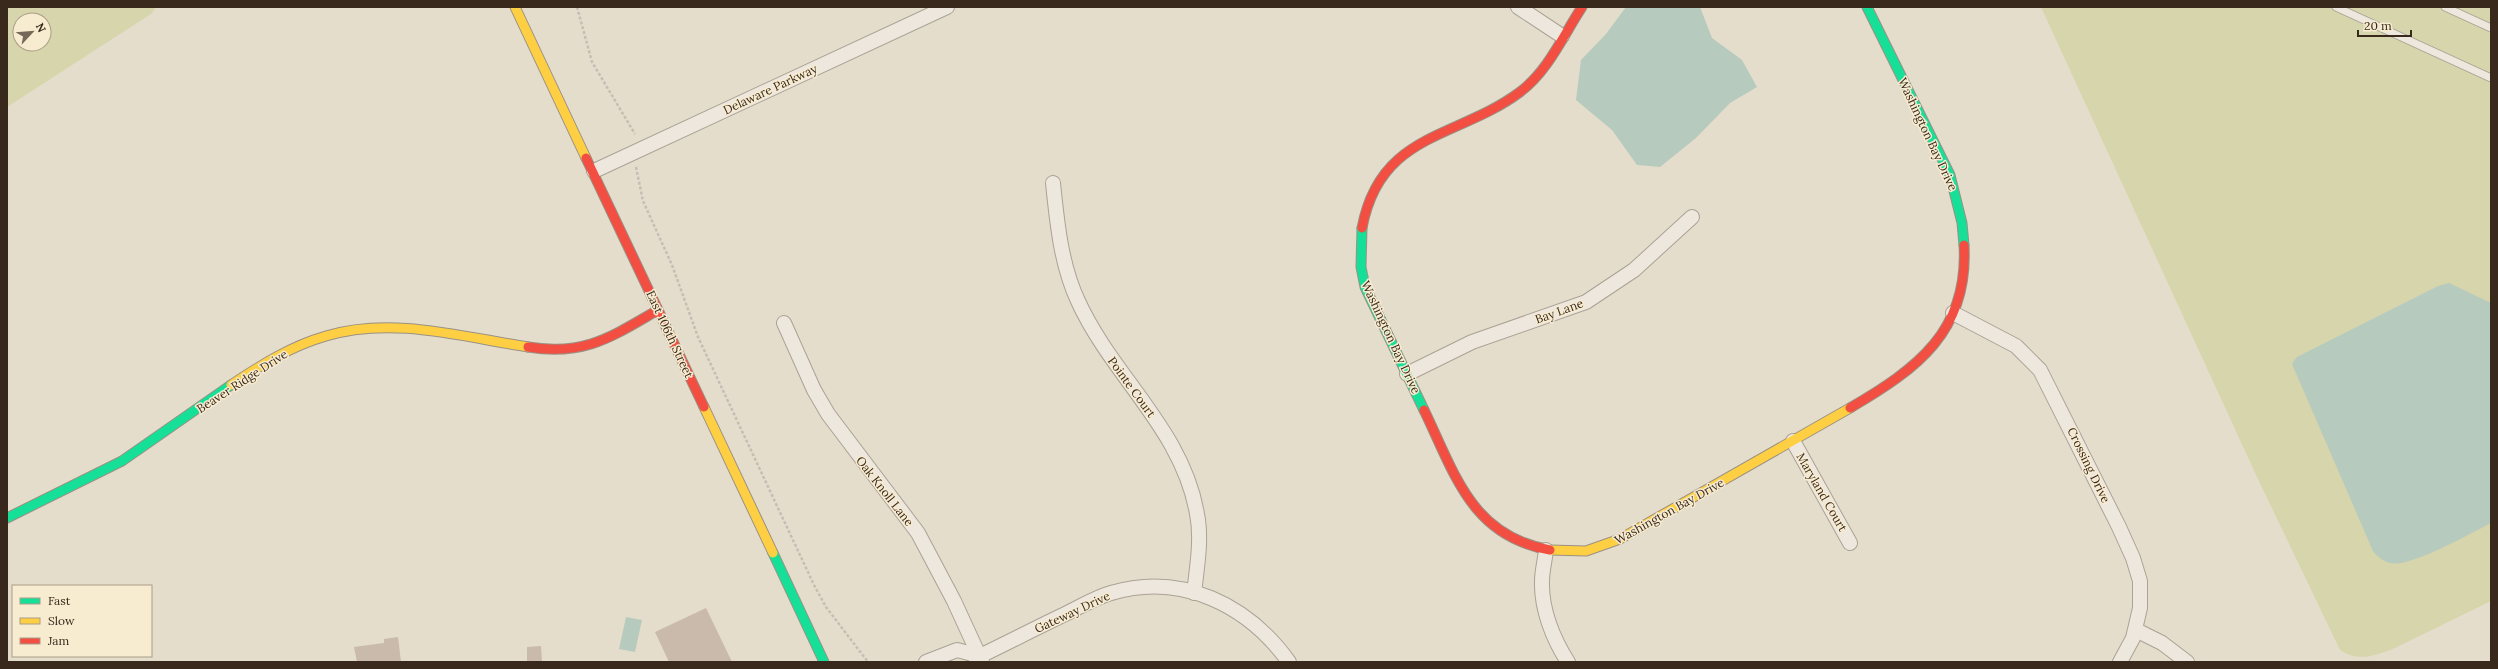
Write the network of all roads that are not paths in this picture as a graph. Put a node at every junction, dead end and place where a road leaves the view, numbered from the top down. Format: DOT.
graph roads {
  1 [pos="515,7"];
  2 [pos="947,7"];
  3 [pos="1518,7"];
  4 [pos="1582,7"];
  5 [pos="1867,7"];
  6 [pos="2336,7"];
  7 [pos="2445,7"];
  8 [pos="2347,9"];
  9 [pos="2491,28"];
  10 [pos="1562,36"];
  11 [pos="2491,78"];
  12 [pos="594,171"];
  13 [pos="1053,183"];
  14 [pos="1692,217"];
  15 [pos="658,310"];
  16 [pos="1953,313"];
  17 [pos="784,323"];
  18 [pos="1407,374"];
  19 [pos="1792,440"];
  20 [pos="7,518"];
  21 [pos="1850,543"];
  22 [pos="1546,550"];
  23 [pos="1194,593"];
  24 [pos="2136,630"];
  25 [pos="979,660"];
  26 [pos="824,662"];
  27 [pos="926,662"];
  28 [pos="1289,662"];
  29 [pos="1568,662"];
  30 [pos="2120,662"];
  31 [pos="2187,662"];
  1 -- 12 [label="street, East 106th Street"];
  2 -- 12 [label="street, Delaware Parkway"];
  3 -- 10 [label="street"];
  4 -- 10 [label="street, Washington Bay Drive"];
  5 -- 16 [label="street, Washington Bay Drive"];
  6 -- 8 [label="lane"];
  7 -- 9 [label="lane"];
  8 -- 11 [label="lane"];
  10 -- 18 [label="street, Washington Bay Drive"];
  12 -- 15 [label="street, East 106th Street"];
  13 -- 23 [label="street, Pointe Court"];
  14 -- 18 [label="street, Bay Lane"];
  15 -- 20 [label="street, Beaver Ridge Drive"];
  15 -- 26 [label="street, East 106th Street"];
  16 -- 19 [label="street, Washington Bay Drive"];
  16 -- 24 [label="street, Crossing Drive"];
  17 -- 25 [label="street, Oak Knoll Lane"];
  18 -- 22 [label="street, Washington Bay Drive"];
  19 -- 21 [label="street, Maryland Court"];
  19 -- 22 [label="street, Washington Bay Drive"];
  22 -- 29 [label="street"];
  23 -- 25 [label="street, Gateway Drive"];
  23 -- 28 [label="street, Gateway Drive"];
  24 -- 30 [label="street, Crossing Drive"];
  24 -- 31 [label="street"];
  25 -- 27 [label="street"];
}
